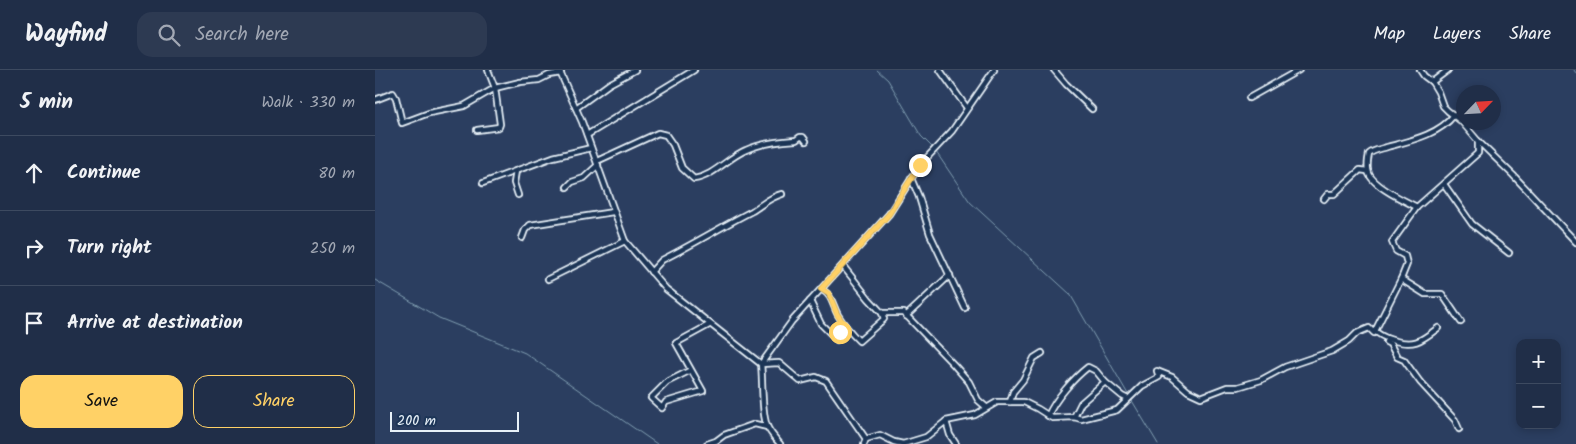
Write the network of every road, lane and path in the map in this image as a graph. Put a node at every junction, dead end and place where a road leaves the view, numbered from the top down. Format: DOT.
graph roads {
  1 [pos="489,70"];
  2 [pos="633,70"];
  3 [pos="694,70"];
  4 [pos="941,70"];
  5 [pos="994,70"];
  6 [pos="1054,70"];
  7 [pos="1299,70"];
  8 [pos="1420,70"];
  9 [pos="1448,70"];
  10 [pos="560,71"];
  11 [pos="1433,82"];
  12 [pos="495,88"];
  13 [pos="1249,98"];
  14 [pos="375,100"];
  15 [pos="576,108"];
  16 [pos="967,108"];
  17 [pos="1092,109"];
  18 [pos="1454,115"];
  19 [pos="477,130"];
  20 [pos="587,135"];
  21 [pos="806,141"];
  22 [pos="1478,141"];
  23 [pos="591,148"];
  24 [pos="598,163"];
  25 [pos="515,171"];
  26 [pos="1367,171"];
  27 [pos="911,178"];
  28 [pos="483,183"];
  29 [pos="1444,184"];
  30 [pos="567,187"];
  31 [pos="782,194"];
  32 [pos="518,195"];
  33 [pos="1324,199"];
  34 [pos="1417,207"];
  35 [pos="613,212"];
  36 [pos="522,238"];
  37 [pos="625,241"];
  38 [pos="1576,242"];
  39 [pos="1509,253"];
  40 [pos="843,266"];
  41 [pos="651,272"];
  42 [pos="950,275"];
  43 [pos="548,279"];
  44 [pos="1401,279"];
  45 [pos="821,289"];
  46 [pos="810,301"];
  47 [pos="965,308"];
  48 [pos="882,313"];
  49 [pos="906,316"];
  50 [pos="1461,322"];
  51 [pos="709,324"];
  52 [pos="845,326"];
  53 [pos="1438,328"];
  54 [pos="1375,331"];
  55 [pos="1387,339"];
  56 [pos="1042,353"];
  57 [pos="761,364"];
  58 [pos="691,370"];
  59 [pos="1105,382"];
  60 [pos="1128,398"];
  61 [pos="1010,402"];
  62 [pos="986,407"];
  63 [pos="1048,416"];
  64 [pos="1074,417"];
  65 [pos="946,422"];
  66 [pos="767,427"];
  67 [pos="1459,429"];
  68 [pos="865,441"];
  69 [pos="707,444"];
  70 [pos="780,444"];
  71 [pos="956,444"];
  1 -- 12 [label="street"];
  2 -- 15 [label="street"];
  3 -- 20 [label="street"];
  4 -- 16 [label="street"];
  5 -- 16 [label="street"];
  6 -- 17 [label="street"];
  7 -- 13 [label="street"];
  8 -- 11 [label="street"];
  9 -- 11 [label="street"];
  10 -- 12 [label="street"];
  10 -- 15 [label="street"];
  11 -- 18 [label="street"];
  12 -- 14 [label="street"];
  12 -- 19 [label="street"];
  15 -- 20 [label="street"];
  16 -- 27 [label="street"];
  18 -- 22 [label="street"];
  18 -- 26 [label="street"];
  20 -- 23 [label="street"];
  21 -- 24 [label="street"];
  22 -- 29 [label="street"];
  22 -- 38 [label="street"];
  23 -- 24 [label="street"];
  23 -- 25 [label="street"];
  24 -- 30 [label="street"];
  24 -- 35 [label="street"];
  25 -- 28 [label="street"];
  25 -- 32 [label="street"];
  26 -- 33 [label="street"];
  26 -- 34 [label="street"];
  27 -- 40 [label="street"];
  27 -- 42 [label="street"];
  29 -- 34 [label="street"];
  29 -- 39 [label="street"];
  31 -- 41 [label="street"];
  34 -- 44 [label="street"];
  35 -- 36 [label="street"];
  35 -- 37 [label="street"];
  37 -- 41 [label="street"];
  37 -- 43 [label="street"];
  40 -- 45 [label="street"];
  40 -- 48 [label="street"];
  41 -- 51 [label="street"];
  42 -- 47 [label="street"];
  42 -- 49 [label="street"];
  44 -- 50 [label="street"];
  44 -- 54 [label="street"];
  45 -- 46 [label="street"];
  45 -- 52 [label="street"];
  46 -- 52 [label="street"];
  46 -- 57 [label="street"];
  48 -- 49 [label="street"];
  48 -- 52 [label="street"];
  49 -- 62 [label="street"];
  51 -- 57 [label="street"];
  51 -- 58 [label="street"];
  53 -- 55 [label="street"];
  54 -- 55 [label="street"];
  54 -- 60 [label="street"];
  55 -- 67 [label="street"];
  56 -- 61 [label="street"];
  57 -- 66 [label="street"];
  57 -- 68 [label="street"];
  58 -- 58 [label="street"];
  59 -- 60 [label="street"];
  59 -- 63 [label="street"];
  59 -- 64 [label="street"];
  60 -- 64 [label="street"];
  61 -- 62 [label="street"];
  61 -- 63 [label="street"];
  62 -- 65 [label="street"];
  63 -- 64 [label="street"];
  65 -- 68 [label="street"];
  65 -- 71 [label="street"];
  66 -- 69 [label="street"];
  66 -- 70 [label="street"];
}
